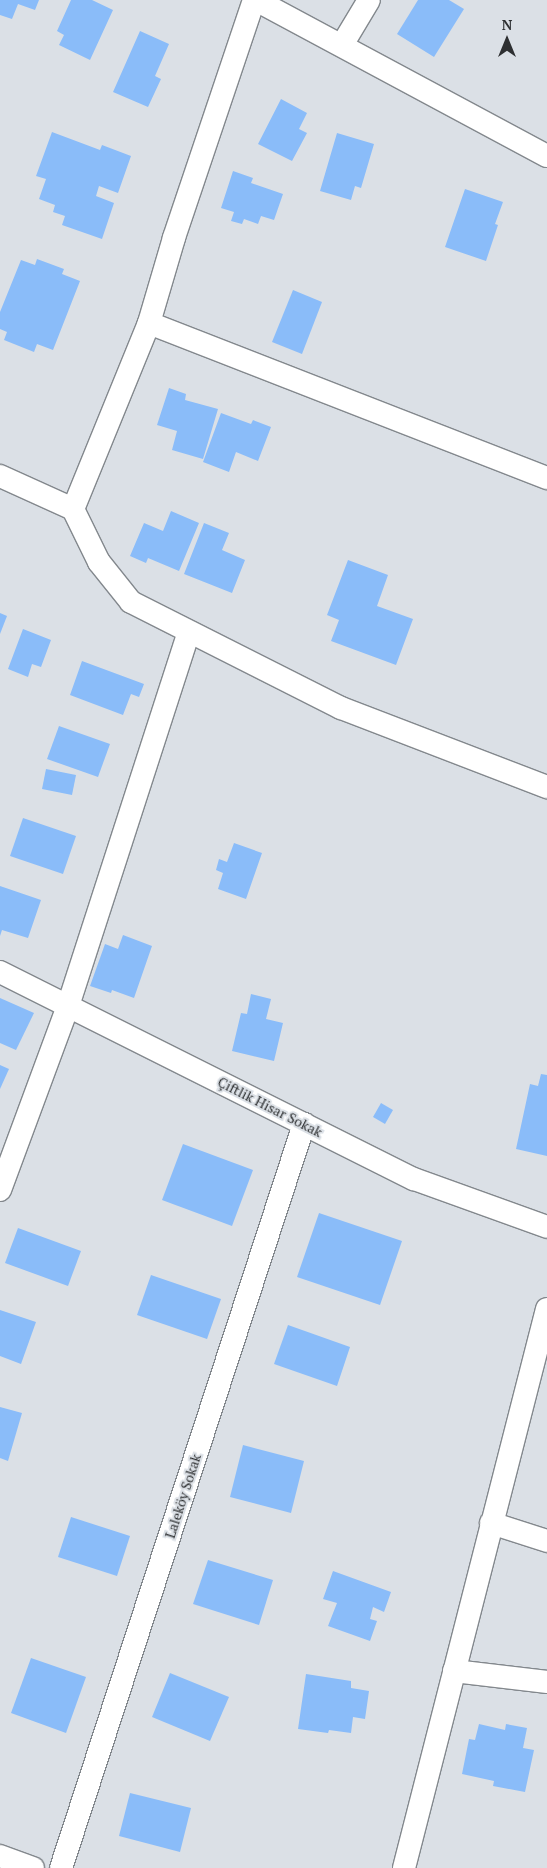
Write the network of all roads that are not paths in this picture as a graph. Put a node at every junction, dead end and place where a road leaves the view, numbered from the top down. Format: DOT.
graph roads {
  1 [pos="255,0"];
  2 [pos="369,0"];
  3 [pos="342,45"];
  4 [pos="547,156"];
  5 [pos="149,323"];
  6 [pos="0,476"];
  7 [pos="547,478"];
  8 [pos="73,509"];
  9 [pos="189,632"];
  10 [pos="547,787"];
  11 [pos="0,972"];
  12 [pos="68,1006"];
  13 [pos="304,1124"];
  14 [pos="0,1190"];
  15 [pos="547,1227"];
  16 [pos="547,1309"];
  17 [pos="491,1523"];
  18 [pos="547,1541"];
  19 [pos="454,1671"];
  20 [pos="547,1682"];
  21 [pos="0,1856"];
  22 [pos="33,1868"];
  23 [pos="61,1868"];
  24 [pos="404,1868"];
  1 -- 3 [label="street"];
  1 -- 5 [label="street"];
  2 -- 3 [label="street"];
  3 -- 4 [label="street"];
  5 -- 7 [label="street"];
  5 -- 8 [label="street"];
  6 -- 8 [label="street"];
  8 -- 9 [label="street"];
  9 -- 10 [label="street"];
  9 -- 12 [label="street"];
  11 -- 12 [label="street, Çiftlik Hisar Sokak"];
  12 -- 13 [label="street, Çiftlik Hisar Sokak"];
  12 -- 14 [label="street"];
  13 -- 15 [label="street, Çiftlik Hisar Sokak"];
  13 -- 23 [label="street, Laleköy Sokak"];
  16 -- 17 [label="street"];
  17 -- 18 [label="street"];
  17 -- 19 [label="street"];
  19 -- 20 [label="street"];
  19 -- 24 [label="street"];
  21 -- 22 [label="street"];
}
